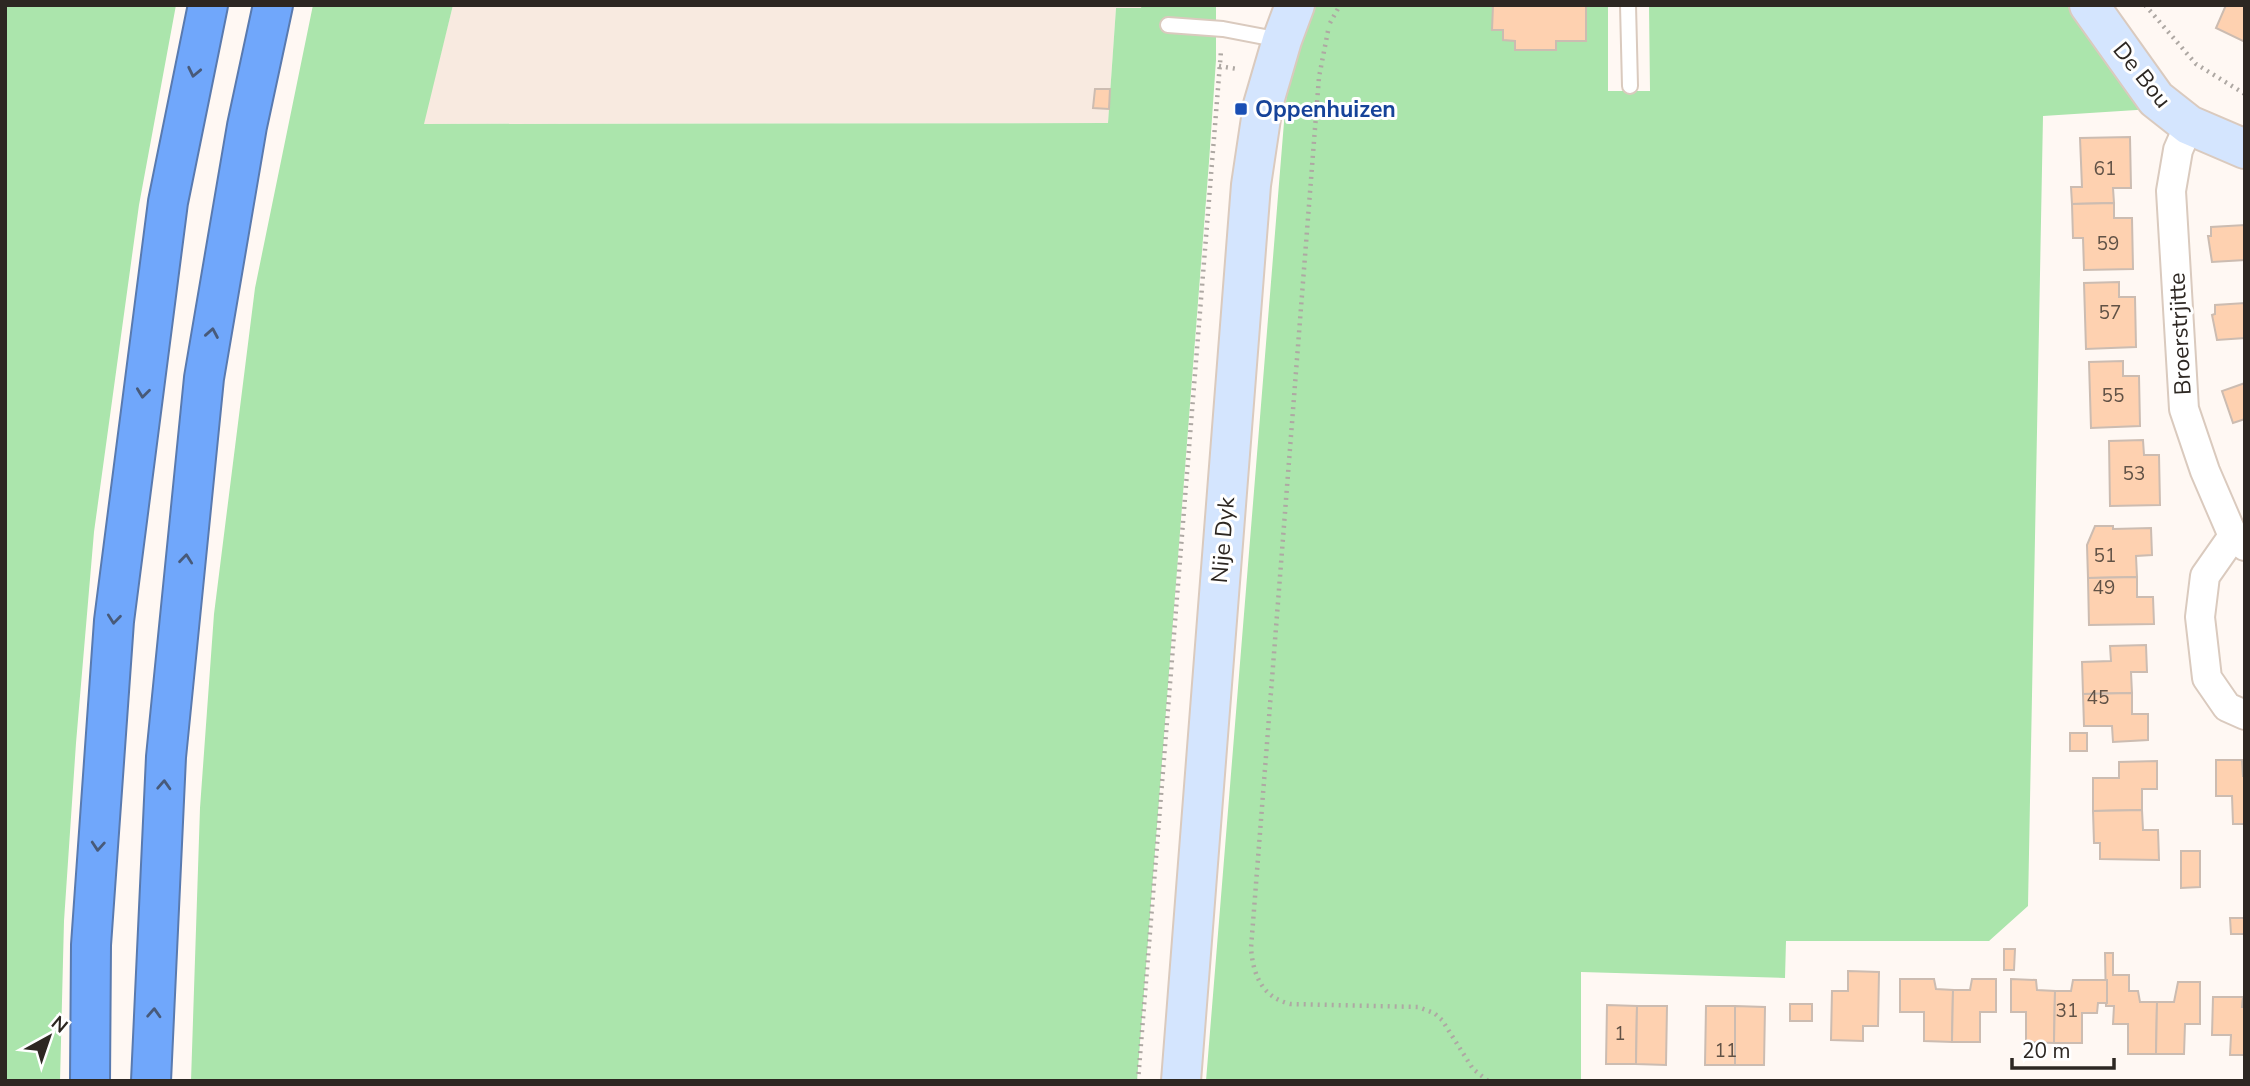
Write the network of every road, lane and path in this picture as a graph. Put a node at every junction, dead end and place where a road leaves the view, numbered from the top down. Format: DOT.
graph roads {
  1 [pos="208,5"];
  2 [pos="273,5"];
  3 [pos="1340,5"];
  4 [pos="1628,5"];
  5 [pos="2089,5"];
  6 [pos="2146,5"];
  7 [pos="1288,23"];
  8 [pos="1168,25"];
  9 [pos="1223,29"];
  10 [pos="1630,86"];
  11 [pos="2245,94"];
  12 [pos="2189,125"];
  13 [pos="2245,149"];
  14 [pos="2239,541"];
  15 [pos="2245,715"];
  16 [pos="90,1081"];
  17 [pos="151,1081"];
  18 [pos="1138,1081"];
  19 [pos="1181,1081"];
  20 [pos="1488,1081"];
  1 -- 16 [label="highway, one-way"];
  17 -- 2 [label="highway, one-way"];
  3 -- 20 [label="path"];
  4 -- 10 [label="lane"];
  5 -- 12 [label="street, De Bou"];
  6 -- 11 [label="path"];
  7 -- 9 [label="lane"];
  7 -- 19 [label="street, Nije Dyk"];
  8 -- 9 [label="lane"];
  9 -- 18 [label="path, Nije Dyk"];
  12 -- 13 [label="street, De Bou"];
  12 -- 14 [label="street, Broerstrjitte"];
  14 -- 15 [label="street, Broerstrjitte"];
}
